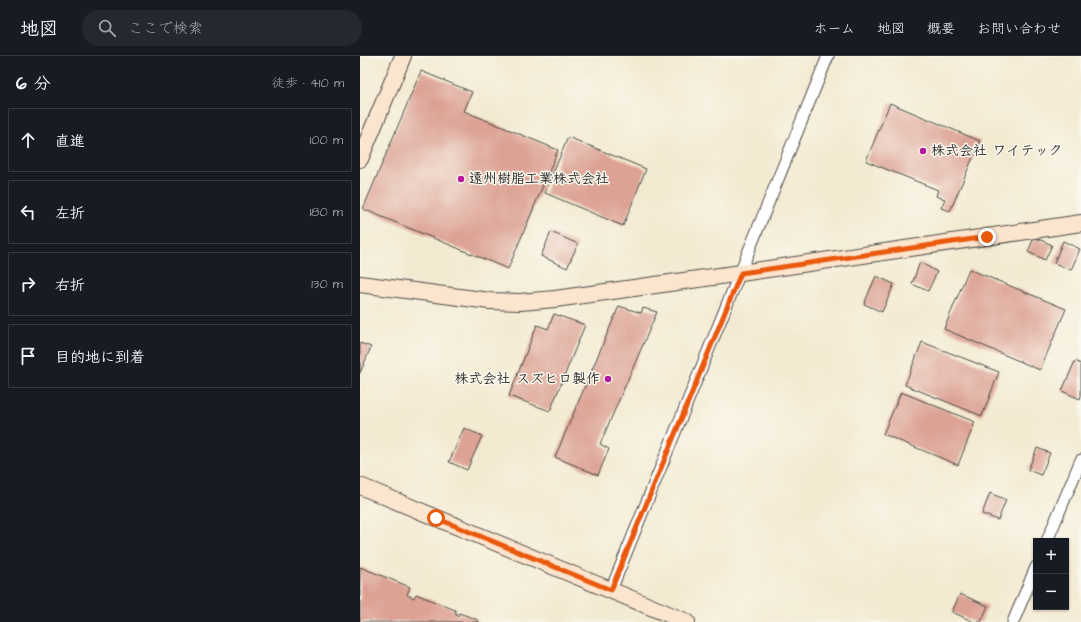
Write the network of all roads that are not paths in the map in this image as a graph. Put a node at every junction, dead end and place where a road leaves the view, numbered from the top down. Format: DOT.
graph roads {
  1 [pos="403,56"];
  2 [pos="828,56"];
  3 [pos="360,159"];
  4 [pos="1081,223"];
  5 [pos="741,273"];
  6 [pos="360,284"];
  7 [pos="1081,460"];
  8 [pos="360,486"];
  9 [pos="1048,538"];
  10 [pos="1033,574"];
  11 [pos="611,590"];
  12 [pos="687,622"];
  13 [pos="1013,622"];
  1 -- 3 [label="street"];
  2 -- 5 [label="street"];
  4 -- 5 [label="street"];
  5 -- 6 [label="street"];
  5 -- 11 [label="street"];
  7 -- 9 [label="street"];
  8 -- 11 [label="street"];
  10 -- 13 [label="street"];
  11 -- 12 [label="street"];
}
